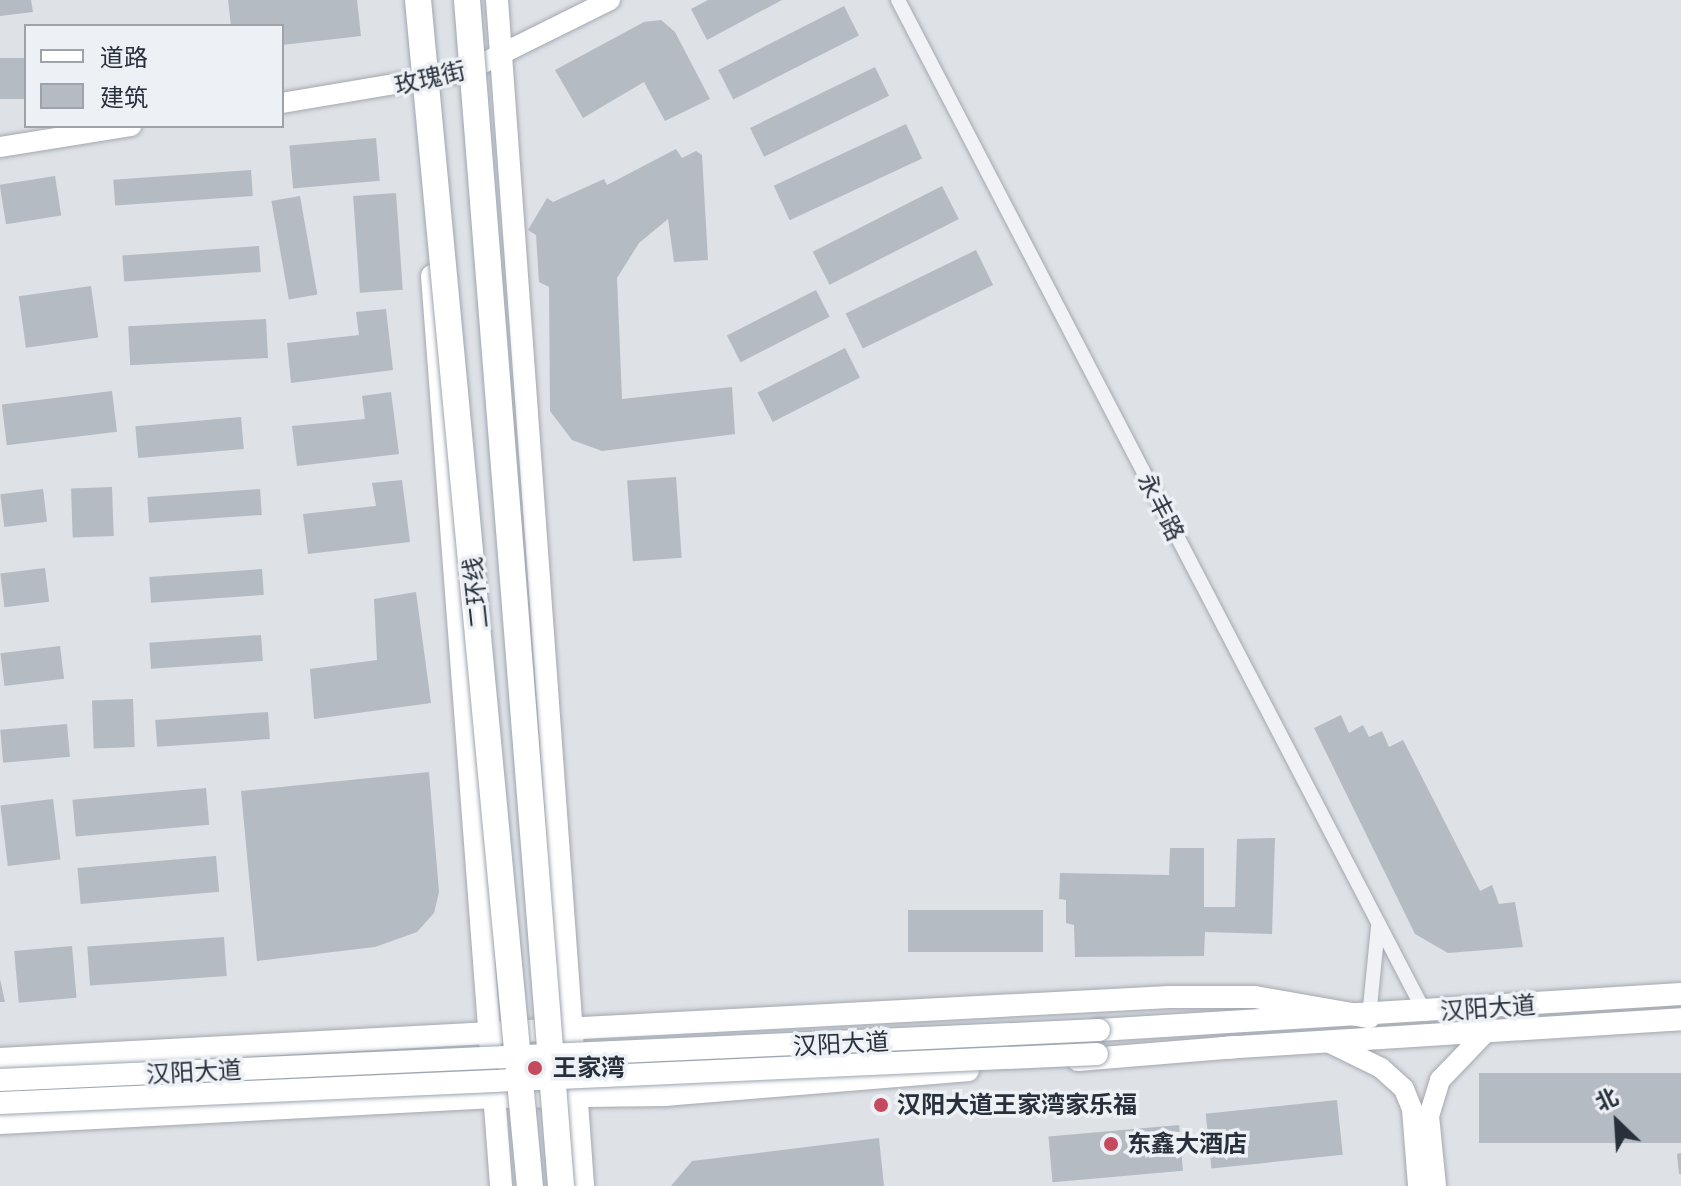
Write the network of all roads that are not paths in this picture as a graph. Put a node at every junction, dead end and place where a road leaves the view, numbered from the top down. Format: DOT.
graph roads {
  1 [pos="408,0"];
  2 [pos="418,0"];
  3 [pos="467,0"];
  4 [pos="497,0"];
  5 [pos="610,0"];
  6 [pos="898,0"];
  7 [pos="501,55"];
  8 [pos="417,82"];
  9 [pos="284,103"];
  10 [pos="119,128"];
  11 [pos="0,147"];
  12 [pos="1378,926"];
  13 [pos="1681,994"];
  14 [pos="1425,1013"];
  15 [pos="1369,1017"];
  16 [pos="1681,1019"];
  17 [pos="570,1026"];
  18 [pos="490,1032"];
  19 [pos="1485,1033"];
  20 [pos="1330,1043"];
  21 [pos="1236,1047"];
  22 [pos="0,1059"];
  23 [pos="0,1080"];
  24 [pos="573,1095"];
  25 [pos="494,1097"];
  26 [pos="0,1103"];
  27 [pos="0,1123"];
  28 [pos="501,1186"];
  29 [pos="530,1186"];
  30 [pos="561,1186"];
  31 [pos="583,1186"];
  32 [pos="1418,1186"];
  33 [pos="1436,1186"];
  1 -- 8 [label="main road"];
  2 -- 29 [label="highway, 二环线, bridge"];
  3 -- 30 [label="highway, 二环线, bridge"];
  4 -- 7 [label="main road"];
  5 -- 7 [label="street, 玫瑰街"];
  6 -- 12 [label="street, 永丰路"];
  7 -- 8 [label="street, 玫瑰街"];
  7 -- 17 [label="main road"];
  8 -- 9 [label="street, 玫瑰街"];
  8 -- 18 [label="main road"];
  10 -- 11 [label="street"];
  12 -- 14 [label="street, 永丰路"];
  12 -- 15 [label="street"];
  13 -- 14 [label="main road, 汉阳大道"];
  14 -- 15 [label="main road, 汉阳大道"];
  15 -- 17 [label="main road"];
  15 -- 23 [label="main road, 汉阳大道, bridge"];
  16 -- 19 [label="main road, 汉阳大道"];
  17 -- 18 [label="main road"];
  17 -- 24 [label="main road"];
  18 -- 22 [label="main road"];
  18 -- 25 [label="main road"];
  19 -- 20 [label="main road, 汉阳大道"];
  19 -- 33 [label="street"];
  20 -- 21 [label="main road, 汉阳大道"];
  20 -- 32 [label="street"];
  21 -- 24 [label="main road, 汉阳大道"];
  21 -- 26 [label="main road, 汉阳大道, bridge"];
  24 -- 25 [label="main road, 汉阳大道"];
  24 -- 31 [label="main road"];
  25 -- 27 [label="main road, 汉阳大道"];
  25 -- 28 [label="main road"];
}
